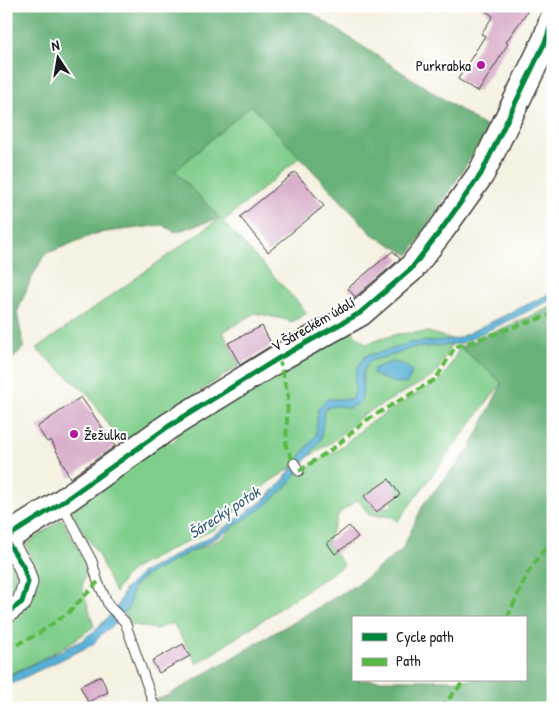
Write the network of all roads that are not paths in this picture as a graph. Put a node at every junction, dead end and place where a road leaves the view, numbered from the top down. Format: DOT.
graph roads {
  1 [pos="553,19"];
  2 [pos="294,463"];
  3 [pos="299,471"];
  4 [pos="61,503"];
  5 [pos="6,539"];
  6 [pos="6,614"];
  7 [pos="154,705"];
  1 -- 4 [label="street, V Šáreckém údolí"];
  2 -- 3 [label="lane"];
  4 -- 5 [label="street, V Šáreckém údolí"];
  4 -- 7 [label="lane"];
  5 -- 6 [label="street, V Šáreckém údolí"];
}
